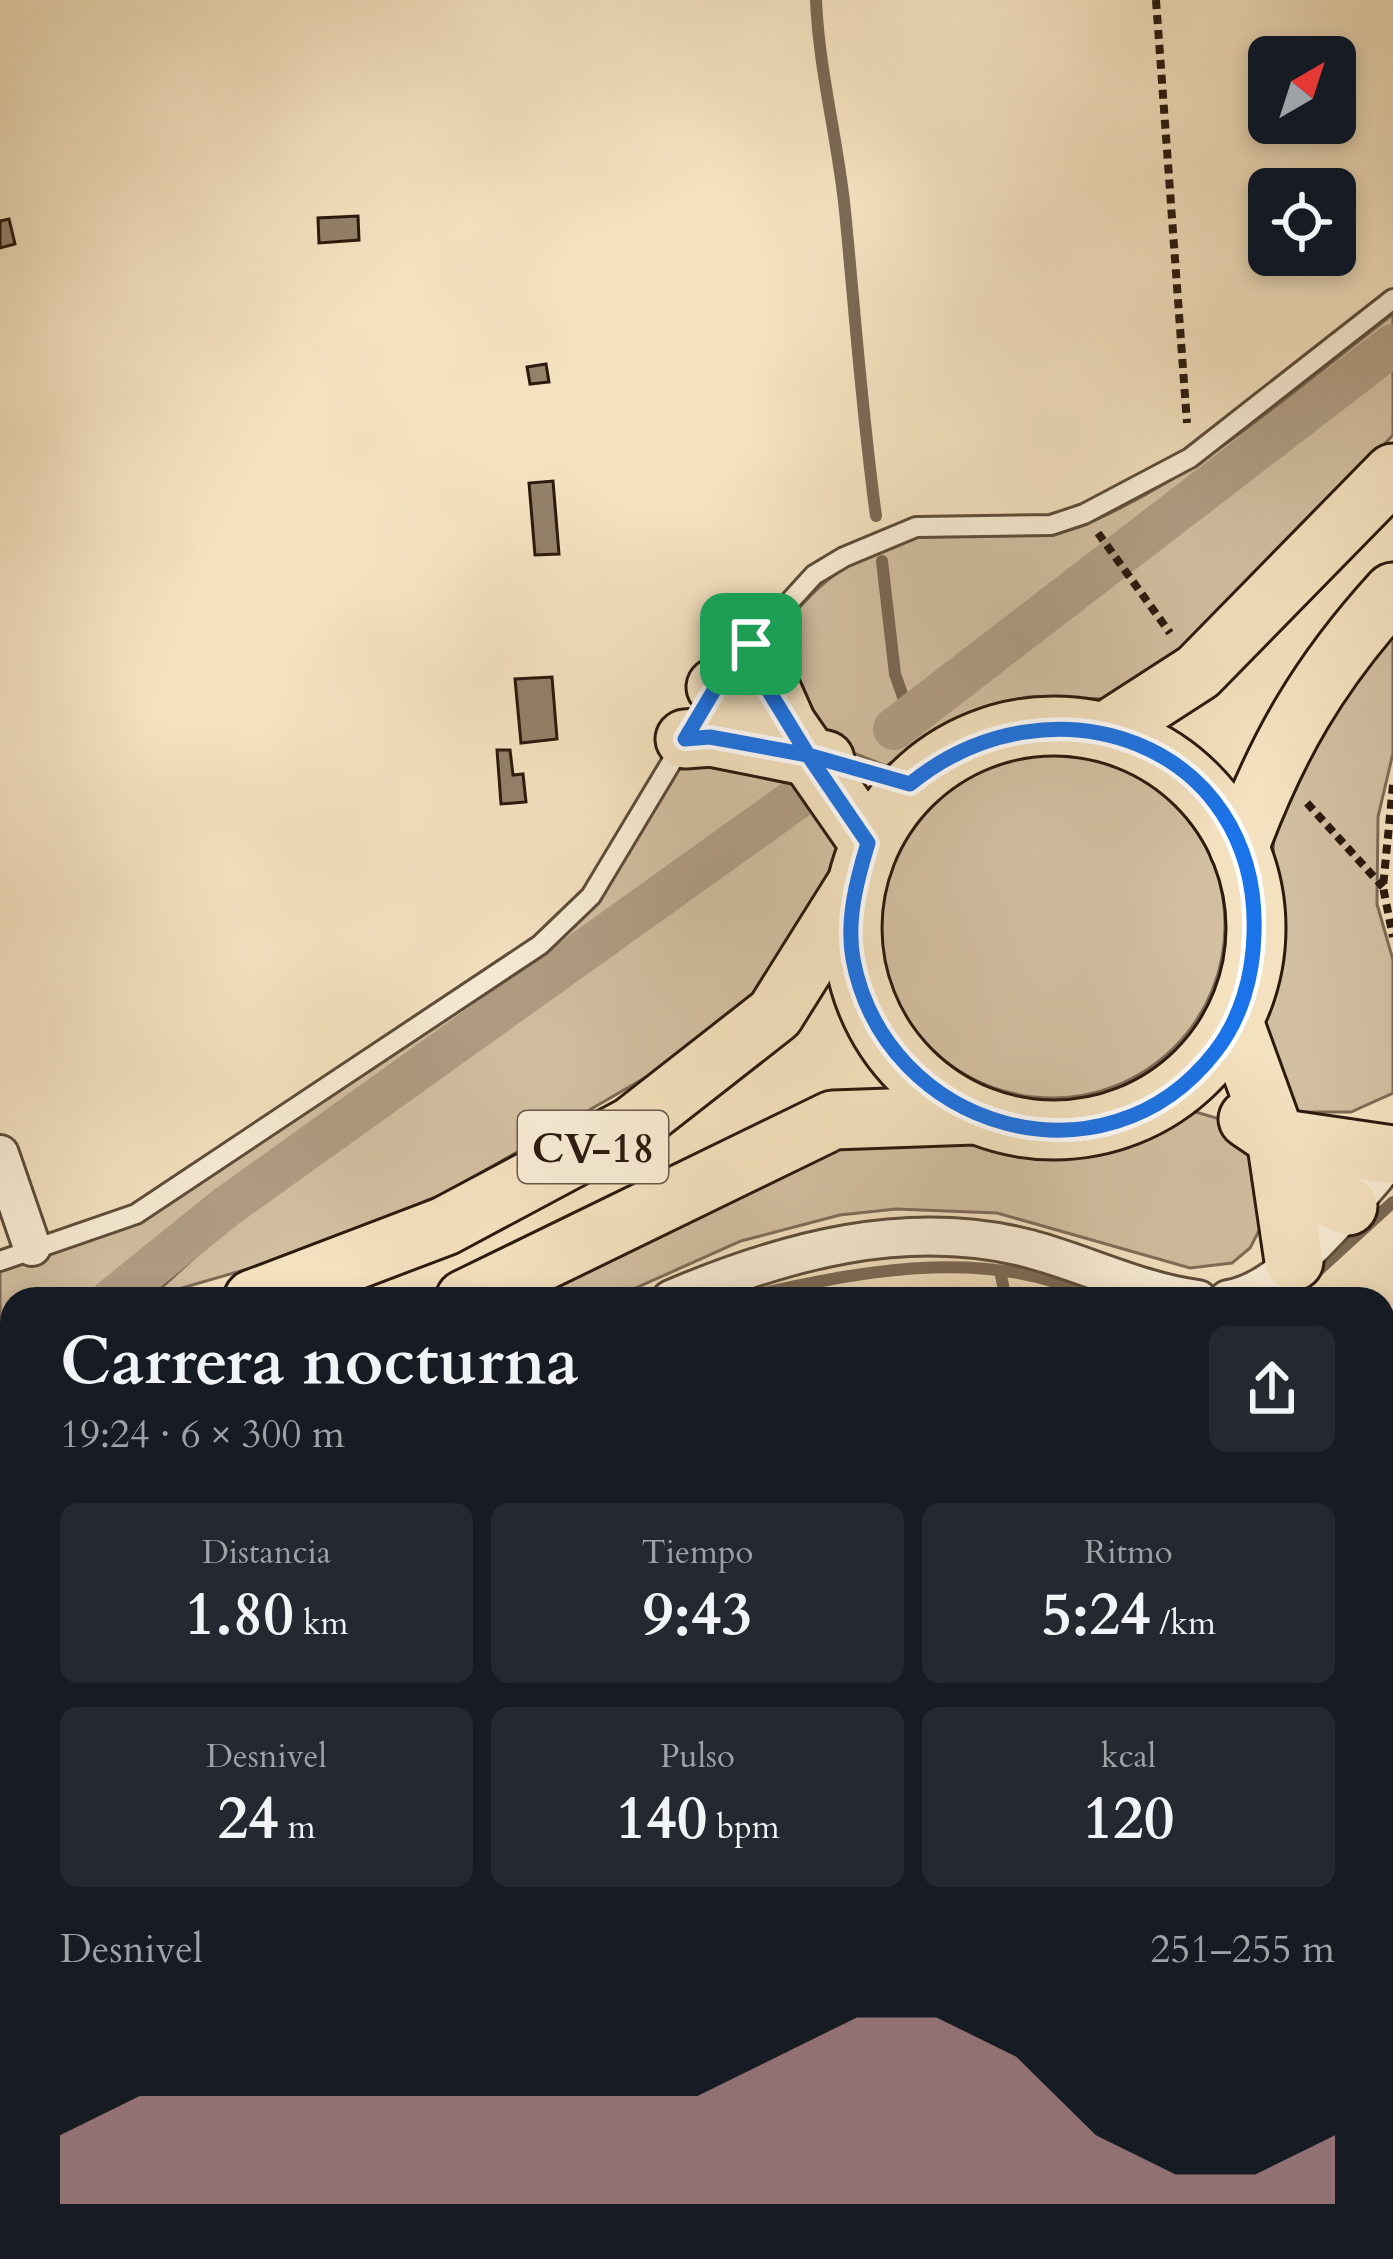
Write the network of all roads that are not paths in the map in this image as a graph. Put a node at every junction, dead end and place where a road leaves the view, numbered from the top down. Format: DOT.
graph roads {
  1 [pos="1393,299"];
  2 [pos="1393,473"];
  3 [pos="1393,592"];
  4 [pos="736,705"];
  5 [pos="1105,732"];
  6 [pos="910,784"];
  7 [pos="1240,848"];
  8 [pos="861,865"];
  9 [pos="1234,1022"];
  10 [pos="1190,1079"];
  11 [pos="974,1115"];
  12 [pos="1295,1153"];
  13 [pos="0,1154"];
  14 [pos="1393,1155"];
  15 [pos="1348,1206"];
  16 [pos="16,1254"];
  17 [pos="1294,1261"];
  18 [pos="285,1287"];
  19 [pos="490,1287"];
  20 [pos="700,1287"];
  21 [pos="1157,1287"];
  22 [pos="1257,1287"];
  1 -- 4 [label="lane"];
  2 -- 5 [label="main road"];
  3 -- 7 [label="main road"];
  4 -- 6 [label="main road"];
  4 -- 8 [label="main road"];
  4 -- 16 [label="lane"];
  5 -- 6 [label="main road, CV-18"];
  5 -- 7 [label="main road, CV-18"];
  6 -- 8 [label="main road, CV-18"];
  7 -- 9 [label="main road, CV-18"];
  8 -- 11 [label="main road, CV-18"];
  8 -- 18 [label="main road, CV-18"];
  9 -- 10 [label="main road, CV-18"];
  9 -- 12 [label="main road"];
  10 -- 11 [label="main road, CV-18"];
  10 -- 12 [label="main road"];
  11 -- 19 [label="main road, CV-18"];
  12 -- 14 [label="main road"];
  12 -- 15 [label="main road"];
  12 -- 17 [label="main road"];
  13 -- 16 [label="street"];
  14 -- 15 [label="street"];
  15 -- 17 [label="street"];
  17 -- 22 [label="street"];
  20 -- 21 [label="street"];
}
